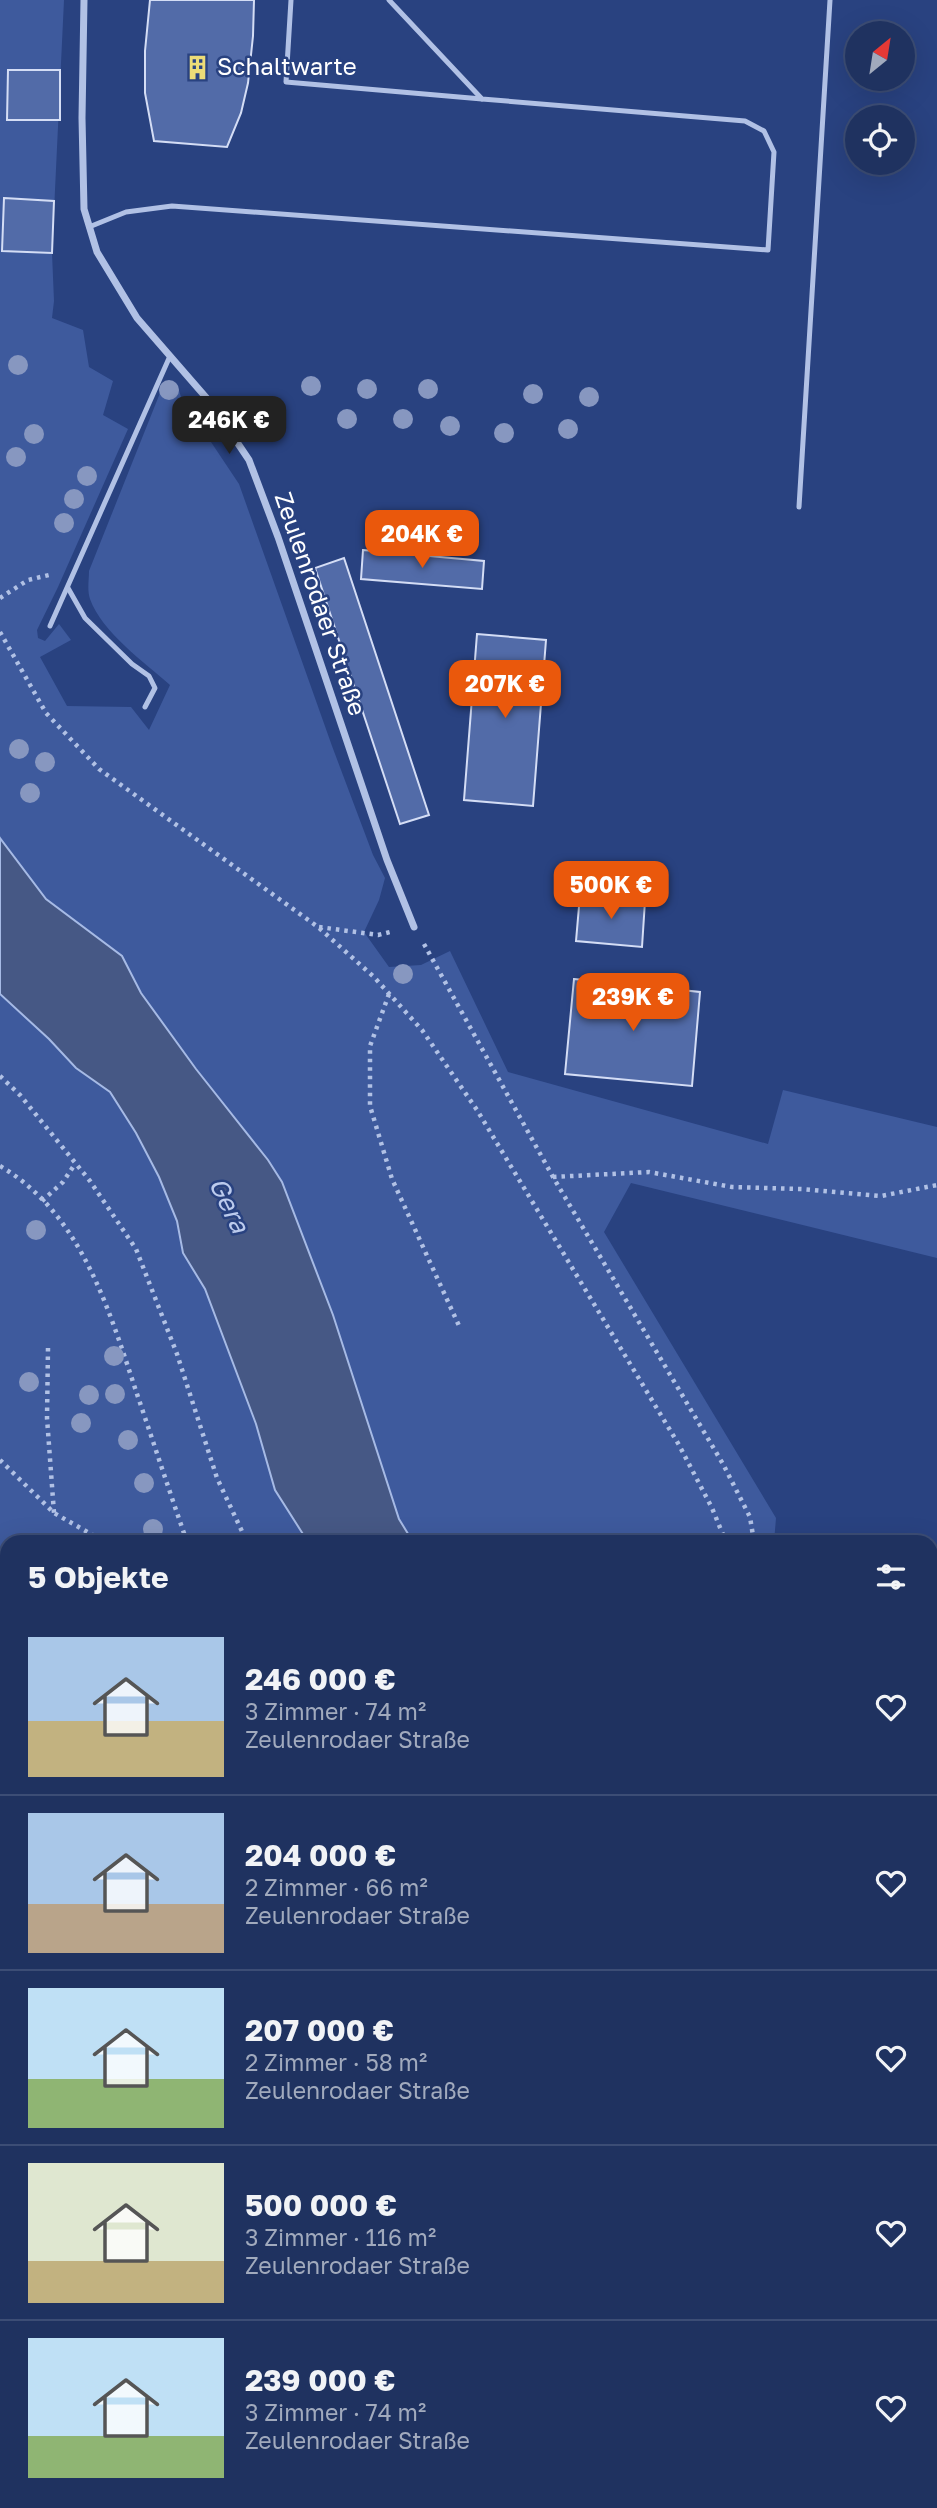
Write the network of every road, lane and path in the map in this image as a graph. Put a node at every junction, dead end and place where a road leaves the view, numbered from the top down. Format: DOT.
graph roads {
  1 [pos="84,0"];
  2 [pos="291,0"];
  3 [pos="389,0"];
  4 [pos="830,0"];
  5 [pos="482,99"];
  6 [pos="89,228"];
  7 [pos="170,356"];
  8 [pos="799,507"];
  9 [pos="77,568"];
  10 [pos="68,588"];
  11 [pos="0,598"];
  12 [pos="50,626"];
  13 [pos="0,632"];
  14 [pos="145,707"];
  15 [pos="318,927"];
  16 [pos="414,928"];
  17 [pos="389,994"];
  18 [pos="0,1076"];
  19 [pos="75,1164"];
  20 [pos="0,1166"];
  21 [pos="553,1177"];
  22 [pos="937,1185"];
  23 [pos="42,1200"];
  24 [pos="460,1328"];
  25 [pos="48,1348"];
  26 [pos="0,1460"];
  27 [pos="54,1513"];
  28 [pos="93,1535"];
  29 [pos="185,1535"];
  30 [pos="244,1535"];
  31 [pos="723,1535"];
  32 [pos="753,1535"];
  1 -- 6 [label="street, Zeulenrodaer Straße"];
  2 -- 5 [label="lane"];
  3 -- 5 [label="lane"];
  4 -- 8 [label="lane"];
  5 -- 6 [label="lane"];
  6 -- 7 [label="street, Zeulenrodaer Straße"];
  7 -- 9 [label="lane"];
  7 -- 16 [label="street, Zeulenrodaer Straße"];
  9 -- 10 [label="lane"];
  9 -- 11 [label="path"];
  10 -- 12 [label="lane"];
  10 -- 14 [label="lane"];
  13 -- 15 [label="path"];
  15 -- 16 [label="path"];
  15 -- 17 [label="path"];
  16 -- 21 [label="path"];
  17 -- 24 [label="path"];
  17 -- 31 [label="path"];
  18 -- 19 [label="path"];
  19 -- 23 [label="path"];
  19 -- 30 [label="path"];
  20 -- 23 [label="path"];
  21 -- 22 [label="path"];
  21 -- 32 [label="path"];
  23 -- 29 [label="path"];
  25 -- 27 [label="path"];
  26 -- 27 [label="path"];
  27 -- 28 [label="path"];
}
